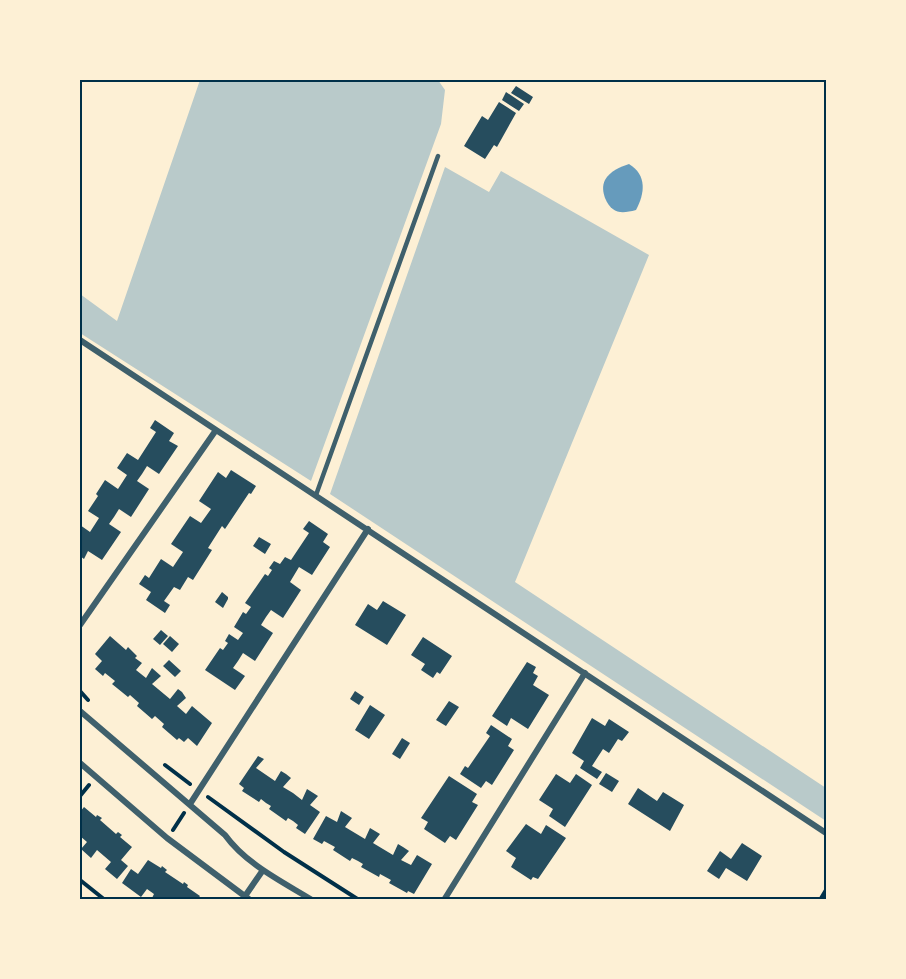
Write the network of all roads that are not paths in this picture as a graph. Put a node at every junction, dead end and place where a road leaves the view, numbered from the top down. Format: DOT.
graph roads {
  1 [pos="438,156"];
  2 [pos="80,340"];
  3 [pos="216,430"];
  4 [pos="316,495"];
  5 [pos="368,529"];
  6 [pos="80,625"];
  7 [pos="585,673"];
  8 [pos="80,711"];
  9 [pos="80,763"];
  10 [pos="190,804"];
  11 [pos="826,833"];
  12 [pos="263,870"];
  13 [pos="246,899"];
  14 [pos="312,900"];
  15 [pos="444,900"];
  1 -- 4 [label="lane"];
  2 -- 3 [label="street"];
  3 -- 4 [label="street"];
  3 -- 6 [label="street"];
  4 -- 5 [label="street"];
  5 -- 7 [label="street"];
  5 -- 10 [label="street"];
  7 -- 11 [label="street"];
  7 -- 15 [label="street"];
  8 -- 10 [label="street"];
  9 -- 13 [label="street"];
  10 -- 12 [label="street"];
  12 -- 13 [label="street"];
  12 -- 14 [label="street"];
}
